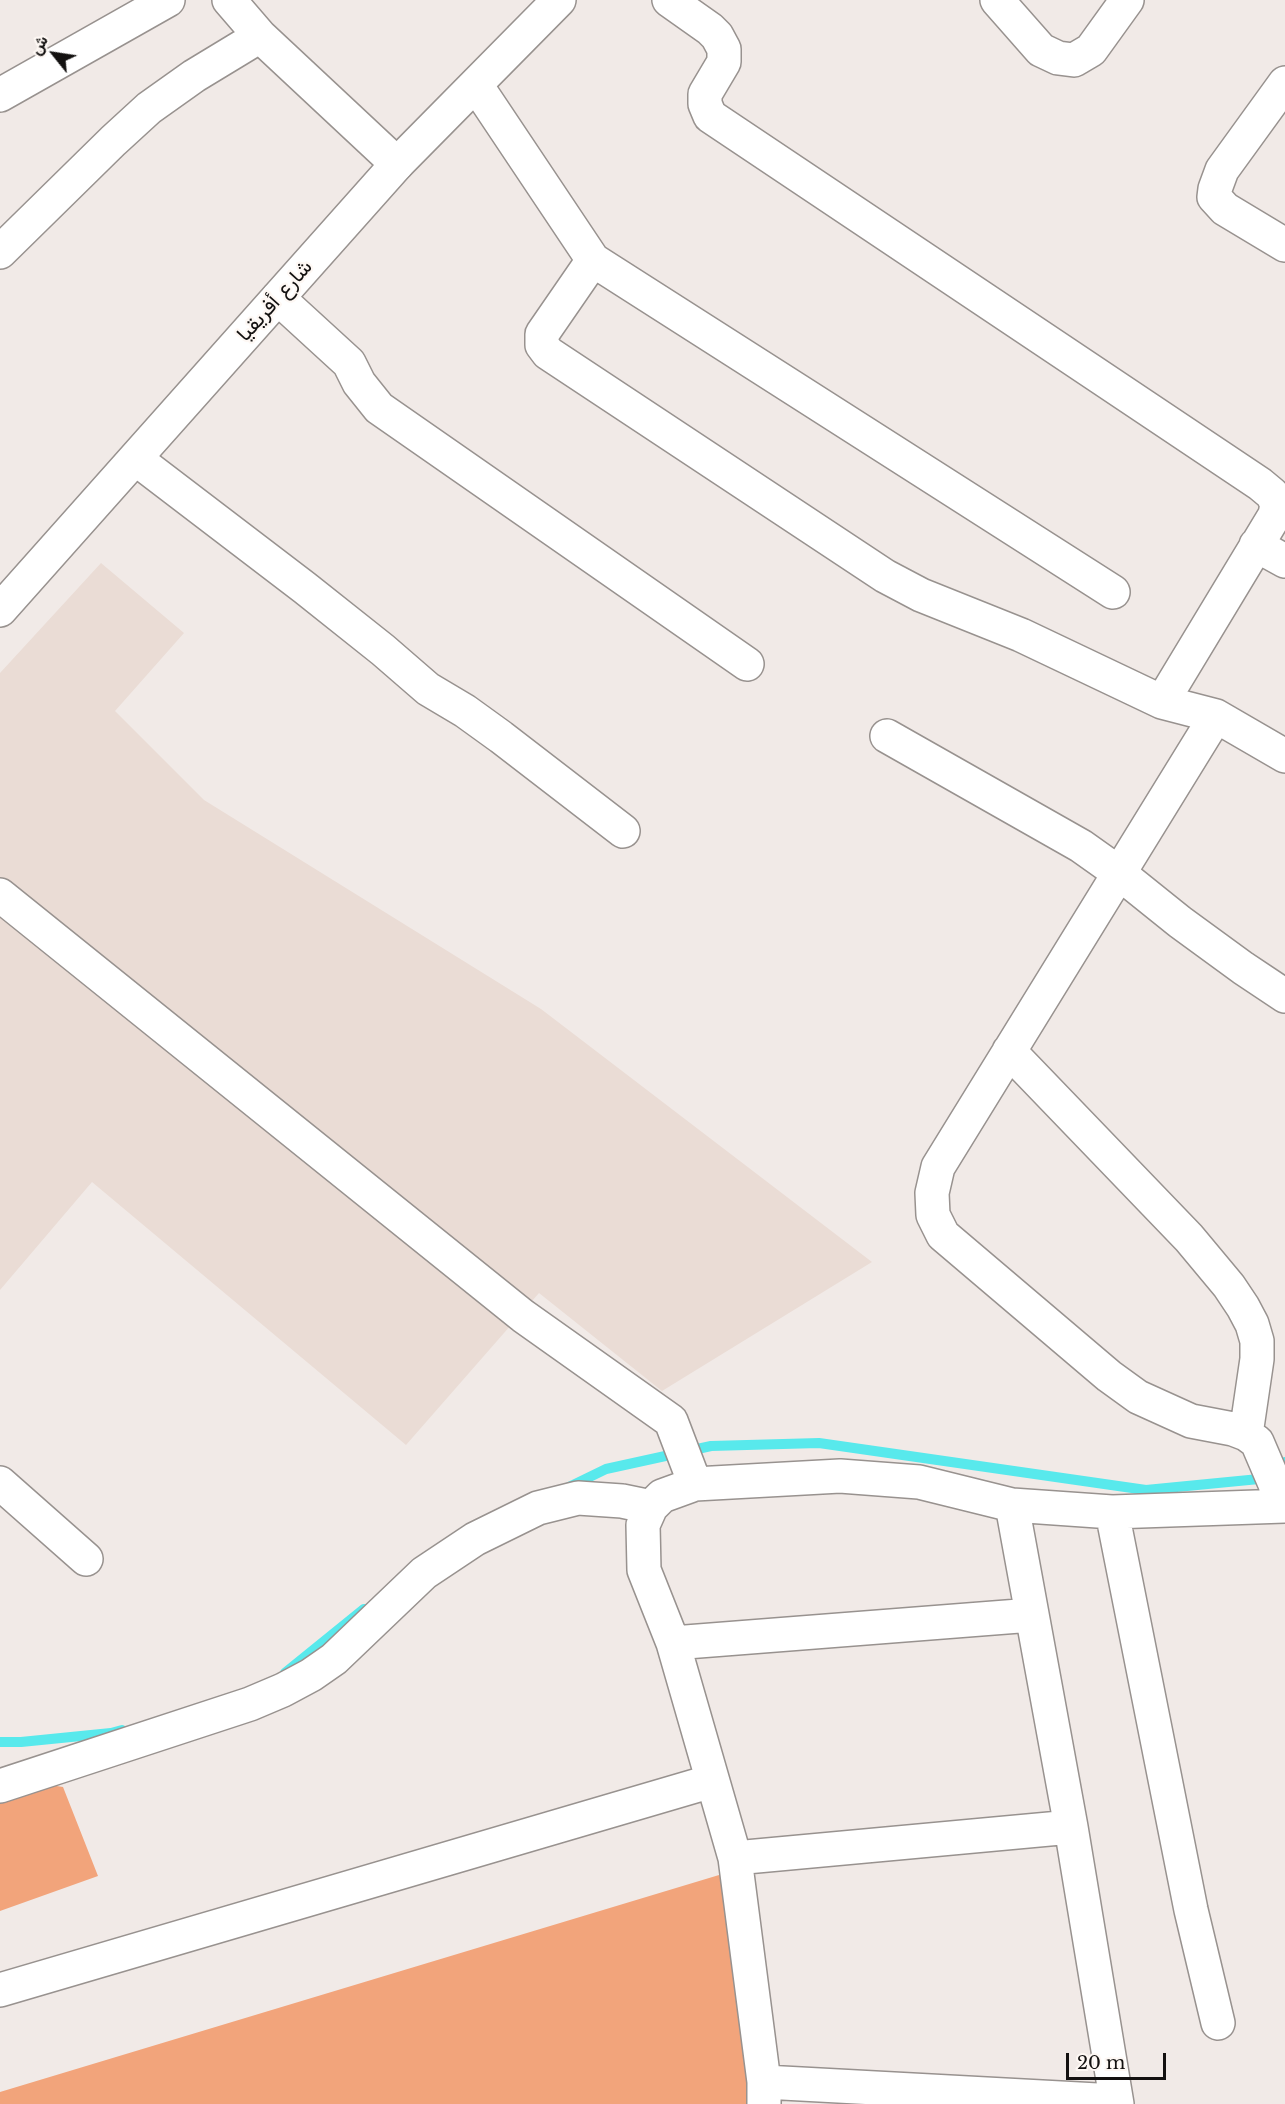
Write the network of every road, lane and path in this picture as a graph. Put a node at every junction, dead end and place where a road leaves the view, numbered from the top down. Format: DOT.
graph roads {
  1 [pos="168,0"];
  2 [pos="229,0"];
  3 [pos="559,0"];
  4 [pos="669,0"];
  5 [pos="997,0"];
  6 [pos="1126,0"];
  7 [pos="260,36"];
  8 [pos="1285,83"];
  9 [pos="476,85"];
  10 [pos="0,95"];
  11 [pos="397,164"];
  12 [pos="1285,245"];
  13 [pos="0,252"];
  14 [pos="593,260"];
  15 [pos="278,298"];
  16 [pos="136,459"];
  17 [pos="1256,545"];
  18 [pos="1285,561"];
  19 [pos="1113,592"];
  20 [pos="0,610"];
  21 [pos="747,664"];
  22 [pos="1162,702"];
  23 [pos="1216,716"];
  24 [pos="887,736"];
  25 [pos="1285,756"];
  26 [pos="623,831"];
  27 [pos="1119,873"];
  28 [pos="0,895"];
  29 [pos="1285,996"];
  30 [pos="1009,1051"];
  31 [pos="1251,1438"];
  32 [pos="0,1483"];
  33 [pos="695,1484"];
  34 [pos="1280,1499"];
  35 [pos="1012,1505"];
  36 [pos="651,1507"];
  37 [pos="1112,1512"];
  38 [pos="86,1559"];
  39 [pos="1032,1615"];
  40 [pos="673,1643"];
  41 [pos="712,1781"];
  42 [pos="0,1786"];
  43 [pos="1071,1827"];
  44 [pos="735,1858"];
  45 [pos="0,1990"];
  46 [pos="1218,2023"];
  47 [pos="764,2093"];
  48 [pos="1116,2102"];
  1 -- 10 [label="street"];
  2 -- 7 [label="street"];
  3 -- 9 [label="street, شارع أفريقيا"];
  4 -- 17 [label="street"];
  5 -- 6 [label="street"];
  7 -- 11 [label="street"];
  7 -- 13 [label="street"];
  8 -- 12 [label="street"];
  9 -- 11 [label="street, شارع أفريقيا"];
  9 -- 14 [label="street"];
  11 -- 15 [label="street, شارع أفريقيا"];
  14 -- 19 [label="street"];
  14 -- 22 [label="street"];
  15 -- 16 [label="street, شارع أفريقيا"];
  15 -- 21 [label="street"];
  16 -- 20 [label="street, شارع أفريقيا"];
  16 -- 26 [label="street"];
  17 -- 18 [label="street"];
  17 -- 22 [label="street"];
  22 -- 23 [label="street"];
  23 -- 25 [label="street"];
  23 -- 27 [label="street"];
  24 -- 27 [label="street"];
  27 -- 29 [label="street"];
  27 -- 30 [label="street"];
  28 -- 33 [label="street"];
  30 -- 31 [label="street"];
  30 -- 31 [label="street"];
  31 -- 34 [label="street"];
  32 -- 38 [label="street"];
  33 -- 35 [label="street"];
  33 -- 36 [label="street"];
  34 -- 37 [label="street"];
  35 -- 37 [label="street"];
  35 -- 39 [label="street"];
  36 -- 40 [label="street"];
  36 -- 42 [label="street"];
  37 -- 46 [label="street"];
  39 -- 40 [label="street"];
  39 -- 43 [label="street"];
  40 -- 41 [label="street"];
  41 -- 44 [label="street"];
  41 -- 45 [label="street"];
  43 -- 44 [label="street"];
  43 -- 48 [label="street"];
  44 -- 47 [label="street"];
  47 -- 48 [label="street"];
}
